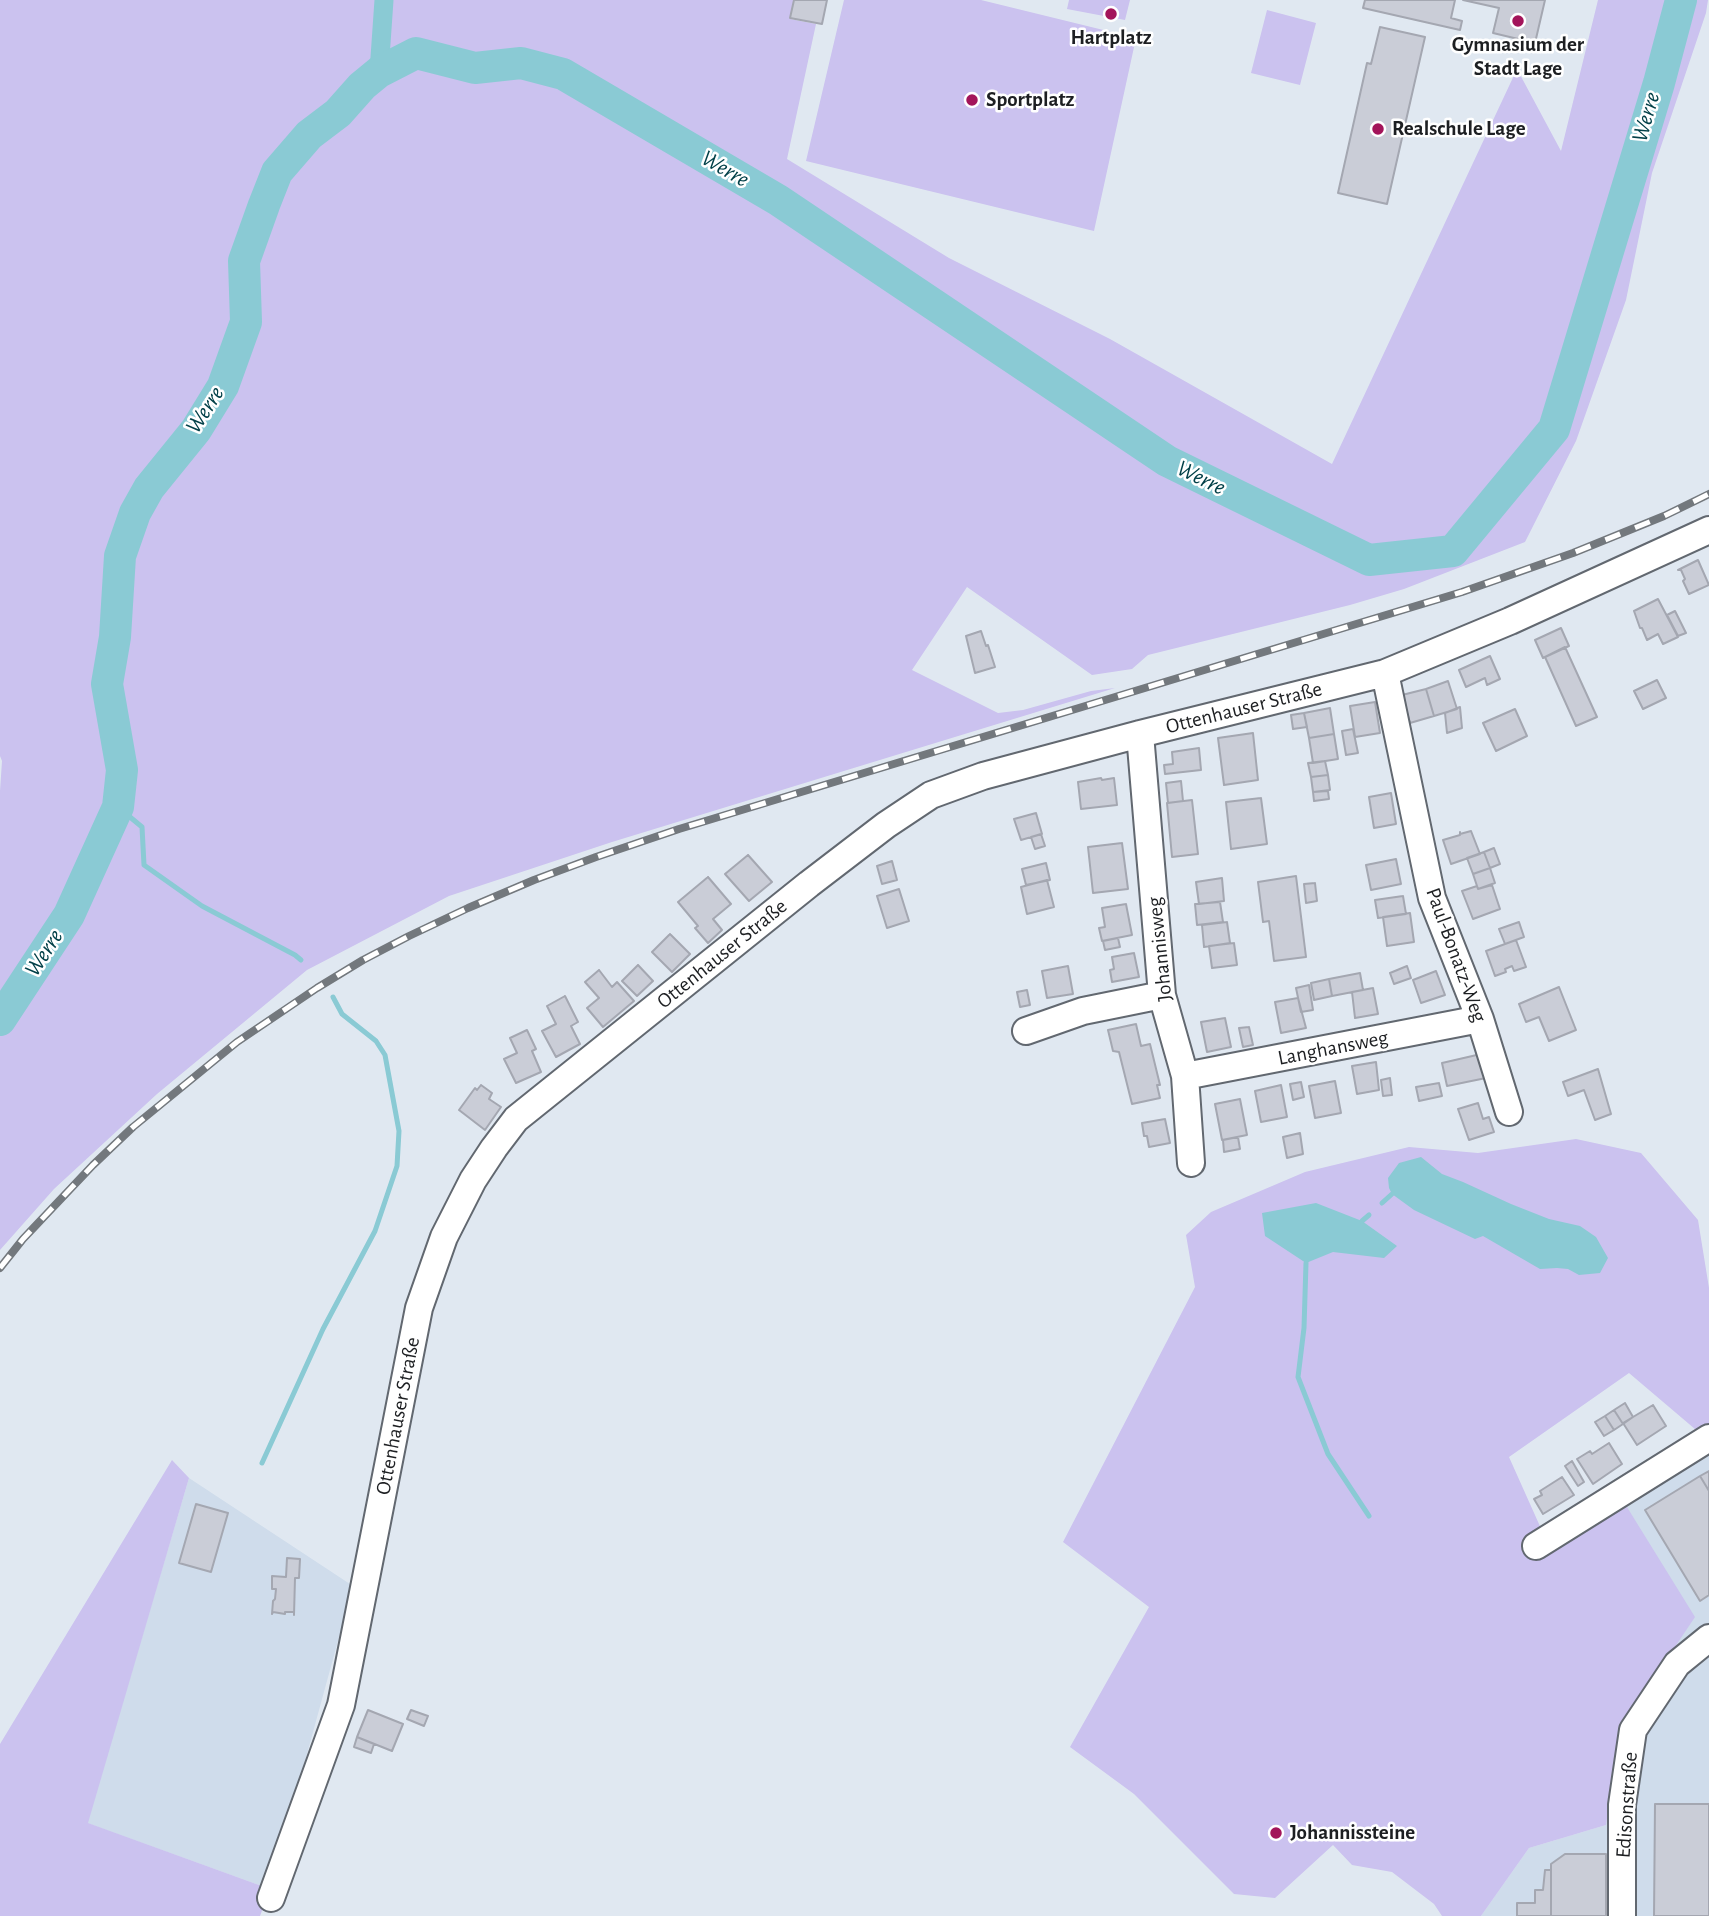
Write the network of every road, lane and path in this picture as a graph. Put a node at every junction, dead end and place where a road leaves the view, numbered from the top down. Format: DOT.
graph roads {
  1 [pos="1709,530"];
  2 [pos="1385,673"];
  3 [pos="1140,734"];
  4 [pos="1162,995"];
  5 [pos="1480,1019"];
  6 [pos="1026,1031"];
  7 [pos="1185,1076"];
  8 [pos="1509,1112"];
  9 [pos="1191,1163"];
  10 [pos="1709,1438"];
  11 [pos="1536,1546"];
  12 [pos="1709,1638"];
  13 [pos="271,1898"];
  14 [pos="1622,1916"];
  1 -- 2 [label="street, Ottenhauser Straße"];
  2 -- 3 [label="street, Ottenhauser Straße"];
  2 -- 5 [label="street, Paul-Bonatz-Weg"];
  3 -- 4 [label="street, Johannisweg"];
  3 -- 13 [label="street, Ottenhauser Straße"];
  4 -- 6 [label="street"];
  4 -- 7 [label="street, Johannisweg"];
  5 -- 7 [label="street, Langhansweg"];
  5 -- 8 [label="street, Paul-Bonatz-Weg"];
  7 -- 9 [label="street, Johannisweg"];
  10 -- 11 [label="street"];
  12 -- 14 [label="street, Edisonstraße"];
}
